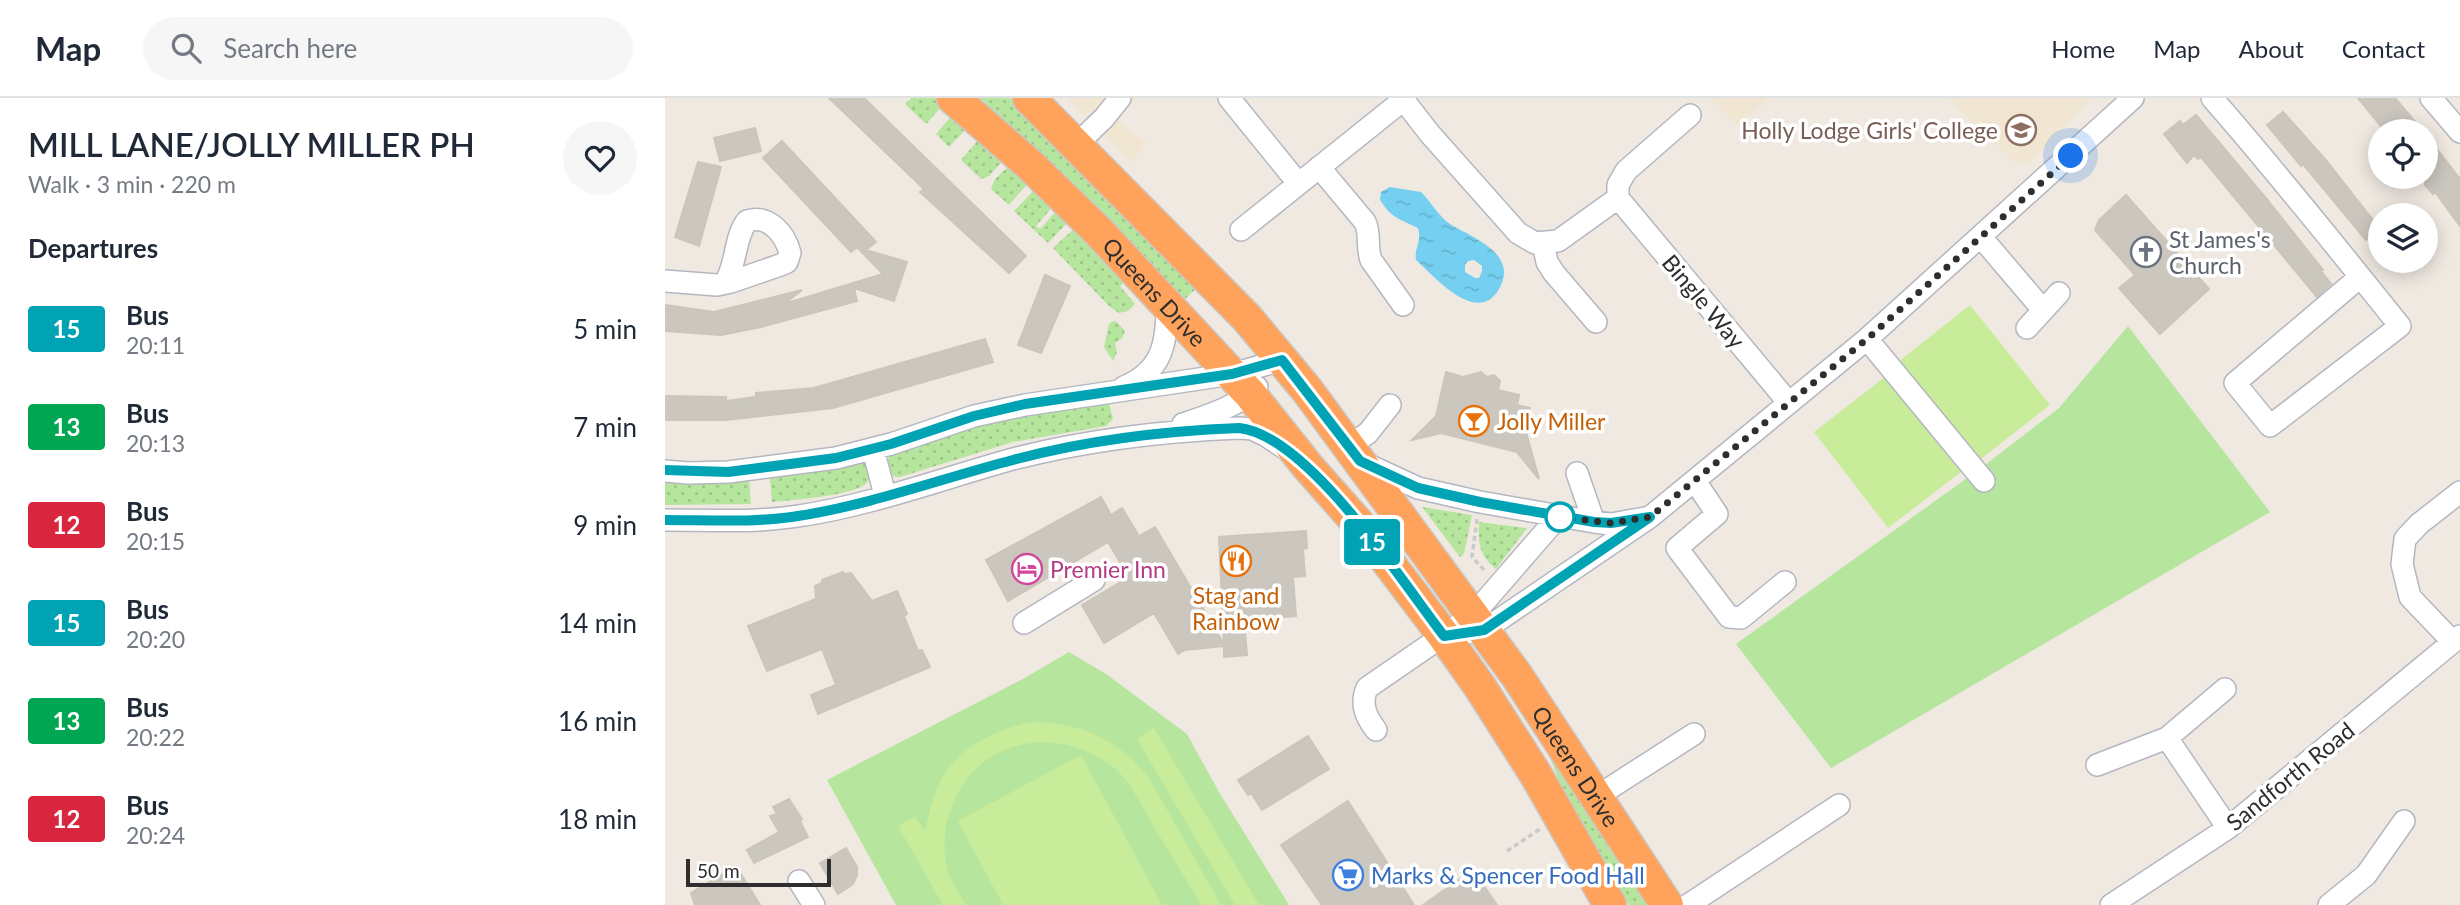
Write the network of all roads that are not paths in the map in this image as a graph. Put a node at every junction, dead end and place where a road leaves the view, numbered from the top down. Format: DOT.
graph roads {
  1 [pos="953,98"];
  2 [pos="1029,98"];
  3 [pos="1120,98"];
  4 [pos="1229,98"];
  5 [pos="2133,98"];
  6 [pos="2212,98"];
  7 [pos="2431,98"];
  8 [pos="1402,100"];
  9 [pos="1690,115"];
  10 [pos="2460,132"];
  11 [pos="1076,145"];
  12 [pos="1319,167"];
  13 [pos="1298,183"];
  14 [pos="1618,198"];
  15 [pos="1241,230"];
  16 [pos="1981,237"];
  17 [pos="1543,243"];
  18 [pos="2360,277"];
  19 [pos="665,281"];
  20 [pos="725,283"];
  21 [pos="2059,293"];
  22 [pos="1403,304"];
  23 [pos="1167,306"];
  24 [pos="2043,310"];
  25 [pos="1596,322"];
  26 [pos="2027,328"];
  27 [pos="1867,339"];
  28 [pos="1282,360"];
  29 [pos="1241,384"];
  30 [pos="1112,393"];
  31 [pos="1789,403"];
  32 [pos="1390,405"];
  33 [pos="1153,433"];
  34 [pos="873,449"];
  35 [pos="1355,454"];
  36 [pos="1309,468"];
  37 [pos="665,471"];
  38 [pos="1577,473"];
  39 [pos="1695,481"];
  40 [pos="1984,481"];
  41 [pos="2460,492"];
  42 [pos="884,495"];
  43 [pos="1558,517"];
  44 [pos="1650,517"];
  45 [pos="665,520"];
  46 [pos="1594,522"];
  47 [pos="1094,580"];
  48 [pos="1448,580"];
  49 [pos="1785,582"];
  50 [pos="1478,622"];
  51 [pos="1024,623"];
  52 [pos="1444,636"];
  53 [pos="2457,639"];
  54 [pos="2225,689"];
  55 [pos="1376,730"];
  56 [pos="1694,734"];
  57 [pos="2167,738"];
  58 [pos="2097,765"];
  59 [pos="1596,797"];
  60 [pos="1839,805"];
  61 [pos="2404,821"];
  62 [pos="2228,828"];
  63 [pos="799,881"];
  64 [pos="814,905"];
  65 [pos="1610,905"];
  66 [pos="1667,905"];
  67 [pos="1688,905"];
  68 [pos="2111,905"];
  69 [pos="2329,905"];
  1 -- 23 [label="highway, Queens Drive"];
  2 -- 11 [label="highway, Queens Drive"];
  3 -- 11 [label="street"];
  4 -- 13 [label="street"];
  5 -- 16 [label="street"];
  6 -- 18 [label="street"];
  7 -- 10 [label="street"];
  8 -- 12 [label="street"];
  8 -- 17 [label="street"];
  9 -- 14 [label="street"];
  11 -- 28 [label="highway, Queens Drive"];
  12 -- 13 [label="street"];
  12 -- 22 [label="street"];
  13 -- 15 [label="street"];
  14 -- 17 [label="street"];
  14 -- 31 [label="street, Bingle Way"];
  16 -- 24 [label="street"];
  16 -- 27 [label="street"];
  17 -- 25 [label="street"];
  18 -- 18 [label="street"];
  19 -- 20 [label="street"];
  21 -- 24 [label="street"];
  23 -- 29 [label="highway, Queens Drive"];
  23 -- 30 [label="street"];
  24 -- 26 [label="street"];
  27 -- 31 [label="street"];
  27 -- 40 [label="street"];
  28 -- 29 [label="street"];
  28 -- 35 [label="highway, Queens Drive"];
  29 -- 30 [label="street"];
  29 -- 33 [label="street"];
  29 -- 36 [label="highway, Queens Drive"];
  30 -- 34 [label="street"];
  31 -- 39 [label="street"];
  32 -- 35 [label="street"];
  33 -- 36 [label="street"];
  33 -- 42 [label="street"];
  34 -- 37 [label="street"];
  34 -- 42 [label="street"];
  35 -- 43 [label="street"];
  35 -- 48 [label="highway, Queens Drive"];
  36 -- 52 [label="highway, Queens Drive"];
  38 -- 46 [label="street"];
  39 -- 44 [label="street"];
  39 -- 49 [label="street"];
  41 -- 53 [label="street"];
  42 -- 45 [label="street"];
  43 -- 46 [label="street"];
  43 -- 50 [label="street"];
  44 -- 46 [label="street"];
  44 -- 50 [label="street"];
  47 -- 51 [label="street"];
  48 -- 50 [label="highway, Queens Drive"];
  48 -- 52 [label="highway"];
  50 -- 52 [label="street"];
  50 -- 59 [label="highway, Queens Drive"];
  52 -- 55 [label="street"];
  52 -- 65 [label="highway, Queens Drive"];
  53 -- 62 [label="street, Sandforth Road"];
  54 -- 57 [label="street"];
  56 -- 59 [label="street"];
  57 -- 58 [label="street"];
  57 -- 62 [label="street"];
  59 -- 66 [label="highway, Queens Drive"];
  60 -- 67 [label="street"];
  61 -- 69 [label="street"];
  62 -- 68 [label="street, Sandforth Road"];
  63 -- 64 [label="street"];
}
